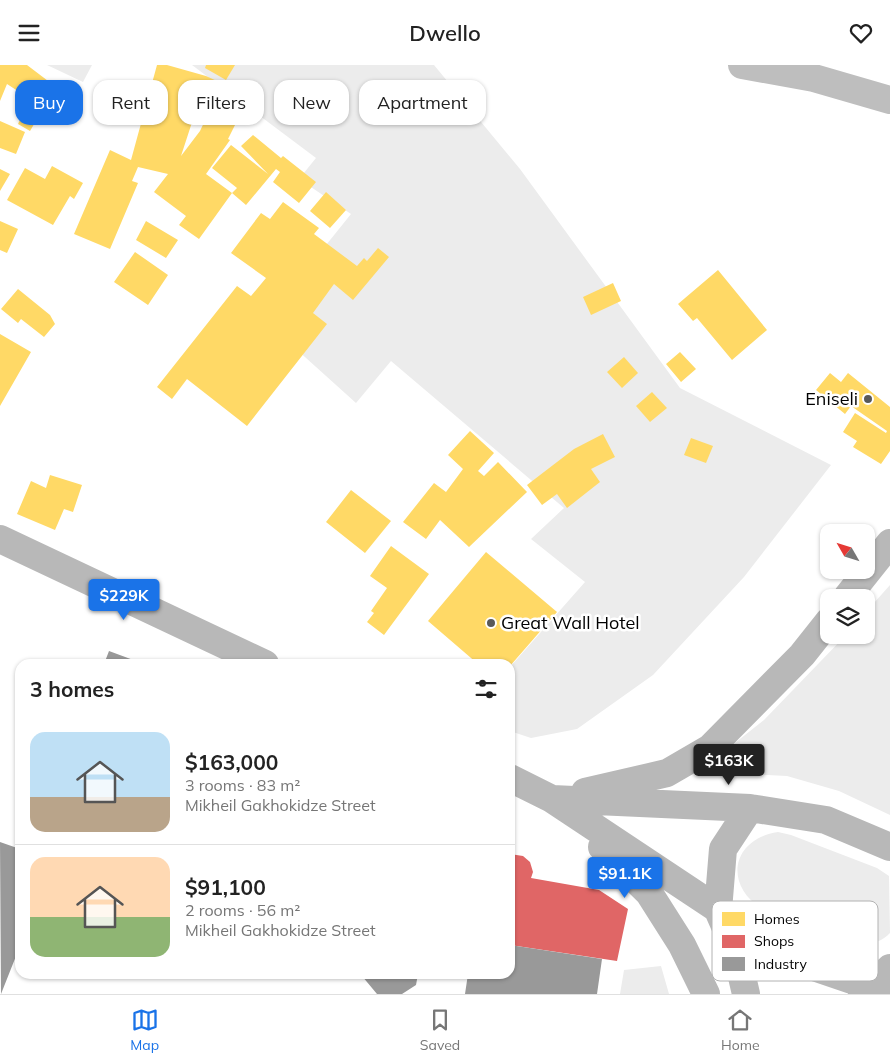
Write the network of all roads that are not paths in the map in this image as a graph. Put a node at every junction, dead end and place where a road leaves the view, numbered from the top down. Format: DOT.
graph roads {
  1 [pos="742,65"];
  2 [pos="844,65"];
  3 [pos="814,78"];
  4 [pos="890,100"];
  5 [pos="0,539"];
  6 [pos="890,543"];
  7 [pos="853,589"];
  8 [pos="820,632"];
  9 [pos="254,659"];
  10 [pos="515,780"];
  11 [pos="552,799"];
  12 [pos="750,808"];
  13 [pos="890,847"];
  14 [pos="719,901"];
  15 [pos="712,906"];
  16 [pos="890,968"];
  17 [pos="743,981"];
  18 [pos="848,981"];
  19 [pos="874,991"];
  20 [pos="706,994"];
  21 [pos="746,994"];
  1 -- 3 [label="street"];
  2 -- 3 [label="street"];
  3 -- 4 [label="street"];
  5 -- 9 [label="main road"];
  6 -- 7 [label="main road"];
  8 -- 11 [label="main road"];
  10 -- 11 [label="main road"];
  11 -- 12 [label="main road"];
  11 -- 15 [label="main road"];
  11 -- 20 [label="main road"];
  12 -- 13 [label="main road"];
  12 -- 14 [label="main road"];
  16 -- 19 [label="main road"];
  17 -- 21 [label="main road"];
  18 -- 19 [label="main road"];
}
